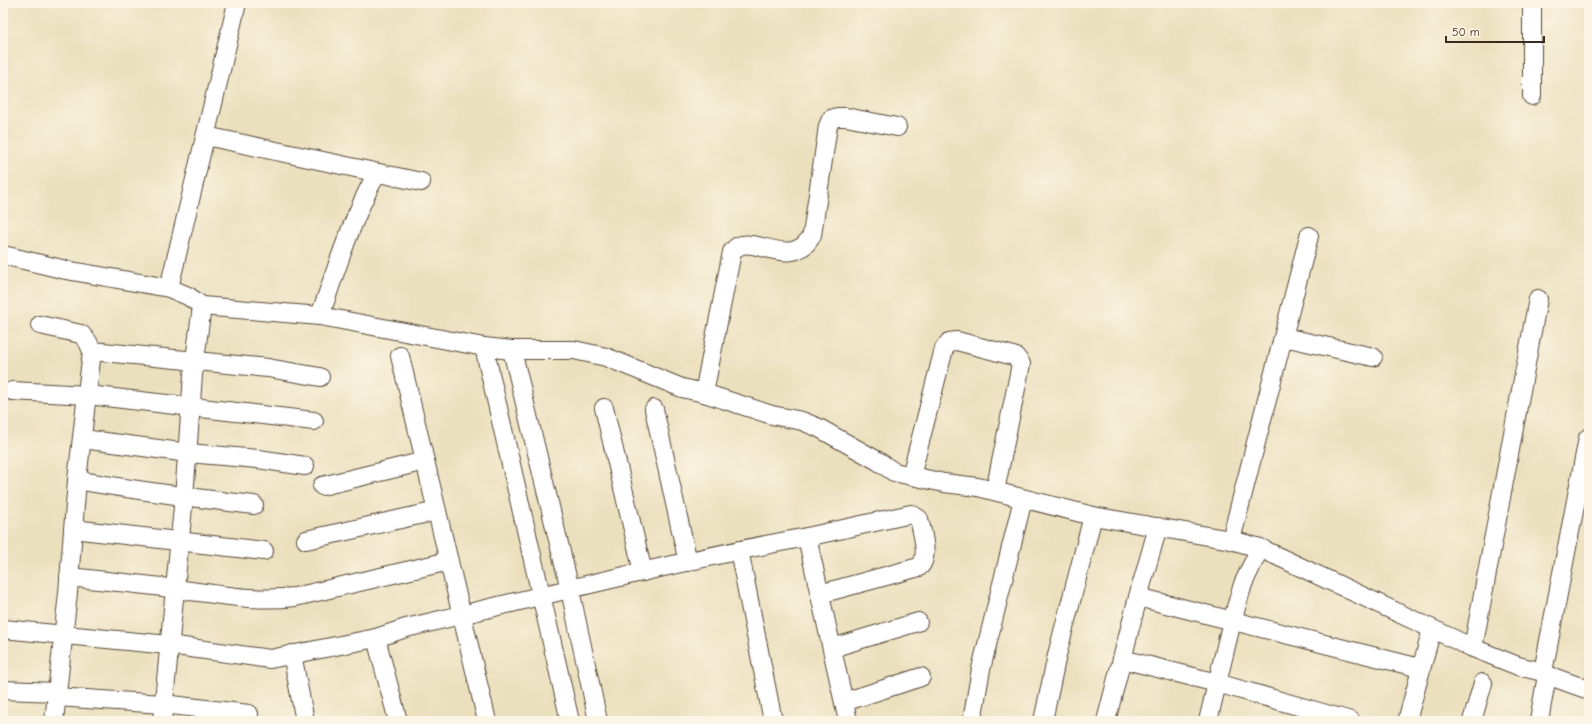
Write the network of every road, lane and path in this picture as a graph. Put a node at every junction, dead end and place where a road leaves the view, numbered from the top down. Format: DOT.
graph roads {
  1 [pos="237,3"];
  2 [pos="1532,3"];
  3 [pos="1532,96"];
  4 [pos="897,127"];
  5 [pos="206,136"];
  6 [pos="377,173"];
  7 [pos="421,182"];
  8 [pos="1309,236"];
  9 [pos="3,255"];
  10 [pos="169,288"];
  11 [pos="1538,300"];
  12 [pos="202,306"];
  13 [pos="320,316"];
  14 [pos="40,325"];
  15 [pos="1284,337"];
  16 [pos="88,343"];
  17 [pos="484,347"];
  18 [pos="512,350"];
  19 [pos="400,356"];
  20 [pos="1373,358"];
  21 [pos="195,360"];
  22 [pos="320,377"];
  23 [pos="12,392"];
  24 [pos="704,393"];
  25 [pos="88,395"];
  26 [pos="191,408"];
  27 [pos="604,408"];
  28 [pos="654,410"];
  29 [pos="314,421"];
  30 [pos="1588,438"];
  31 [pos="82,440"];
  32 [pos="188,453"];
  33 [pos="425,461"];
  34 [pos="305,466"];
  35 [pos="911,476"];
  36 [pos="77,480"];
  37 [pos="322,486"];
  38 [pos="995,491"];
  39 [pos="184,497"];
  40 [pos="1023,499"];
  41 [pos="254,504"];
  42 [pos="437,511"];
  43 [pos="1093,516"];
  44 [pos="1158,527"];
  45 [pos="73,529"];
  46 [pos="807,537"];
  47 [pos="306,540"];
  48 [pos="1232,540"];
  49 [pos="179,541"];
  50 [pos="1260,548"];
  51 [pos="739,550"];
  52 [pos="264,551"];
  53 [pos="449,561"];
  54 [pos="688,562"];
  55 [pos="643,572"];
  56 [pos="69,577"];
  57 [pos="174,589"];
  58 [pos="570,590"];
  59 [pos="820,594"];
  60 [pos="541,596"];
  61 [pos="1138,597"];
  62 [pos="462,615"];
  63 [pos="1232,621"];
  64 [pos="918,622"];
  65 [pos="3,629"];
  66 [pos="1432,629"];
  67 [pos="63,636"];
  68 [pos="376,638"];
  69 [pos="169,645"];
  70 [pos="832,648"];
  71 [pos="1473,648"];
  72 [pos="292,654"];
  73 [pos="1122,659"];
  74 [pos="1420,668"];
  75 [pos="1545,673"];
  76 [pos="921,677"];
  77 [pos="1217,683"];
  78 [pos="1483,683"];
  79 [pos="3,690"];
  80 [pos="590,690"];
  81 [pos="1589,690"];
  82 [pos="56,695"];
  83 [pos="564,696"];
  84 [pos="844,702"];
  85 [pos="162,713"];
  86 [pos="249,714"];
  87 [pos="54,721"];
  88 [pos="306,721"];
  89 [pos="398,721"];
  90 [pos="487,721"];
  91 [pos="570,721"];
  92 [pos="598,721"];
  93 [pos="773,721"];
  94 [pos="848,721"];
  95 [pos="972,721"];
  96 [pos="1043,721"];
  97 [pos="1106,721"];
  98 [pos="1208,721"];
  99 [pos="1351,721"];
  100 [pos="1407,721"];
  101 [pos="1472,721"];
  102 [pos="1539,721"];
  1 -- 5 [label="street"];
  2 -- 3 [label="street"];
  4 -- 24 [label="street"];
  5 -- 6 [label="street"];
  5 -- 10 [label="street"];
  6 -- 7 [label="street"];
  6 -- 13 [label="street"];
  8 -- 15 [label="street"];
  9 -- 10 [label="street"];
  10 -- 12 [label="street"];
  11 -- 71 [label="street"];
  12 -- 13 [label="street"];
  12 -- 21 [label="street"];
  13 -- 17 [label="street"];
  14 -- 16 [label="street"];
  15 -- 20 [label="street"];
  15 -- 48 [label="street"];
  16 -- 21 [label="street"];
  16 -- 25 [label="street"];
  17 -- 18 [label="street"];
  17 -- 60 [label="street"];
  18 -- 24 [label="street"];
  18 -- 58 [label="street"];
  19 -- 33 [label="street"];
  21 -- 22 [label="street"];
  21 -- 26 [label="street"];
  23 -- 25 [label="street"];
  24 -- 35 [label="street"];
  25 -- 26 [label="street"];
  25 -- 31 [label="street"];
  26 -- 29 [label="street"];
  26 -- 32 [label="street"];
  27 -- 55 [label="street"];
  28 -- 54 [label="street"];
  30 -- 75 [label="street"];
  31 -- 32 [label="street"];
  31 -- 36 [label="street"];
  32 -- 34 [label="street"];
  32 -- 39 [label="street"];
  33 -- 37 [label="street"];
  33 -- 42 [label="street"];
  35 -- 38 [label="street"];
  35 -- 38 [label="street"];
  36 -- 39 [label="street"];
  36 -- 45 [label="street"];
  38 -- 40 [label="street"];
  39 -- 41 [label="street"];
  39 -- 49 [label="street"];
  40 -- 43 [label="street"];
  40 -- 95 [label="street"];
  42 -- 47 [label="street"];
  42 -- 53 [label="street"];
  43 -- 44 [label="street"];
  43 -- 96 [label="street"];
  44 -- 48 [label="street"];
  44 -- 61 [label="street"];
  45 -- 49 [label="street"];
  45 -- 56 [label="street"];
  46 -- 51 [label="street"];
  46 -- 59 [label="street"];
  46 -- 59 [label="street"];
  48 -- 50 [label="street"];
  49 -- 52 [label="street"];
  49 -- 57 [label="street"];
  50 -- 63 [label="street"];
  50 -- 66 [label="street"];
  51 -- 54 [label="street"];
  51 -- 93 [label="street"];
  53 -- 57 [label="street"];
  53 -- 62 [label="street"];
  54 -- 55 [label="street"];
  55 -- 58 [label="street"];
  56 -- 57 [label="street"];
  56 -- 67 [label="street"];
  57 -- 69 [label="street"];
  58 -- 60 [label="street"];
  58 -- 80 [label="street"];
  59 -- 70 [label="street"];
  60 -- 62 [label="street"];
  60 -- 83 [label="street"];
  61 -- 63 [label="street"];
  61 -- 73 [label="street"];
  62 -- 68 [label="street"];
  62 -- 90 [label="street"];
  63 -- 74 [label="street"];
  63 -- 77 [label="street"];
  64 -- 70 [label="street"];
  65 -- 67 [label="street"];
  66 -- 71 [label="street"];
  66 -- 74 [label="street"];
  67 -- 69 [label="street"];
  67 -- 82 [label="street"];
  68 -- 72 [label="street"];
  68 -- 89 [label="street"];
  69 -- 72 [label="street"];
  69 -- 85 [label="street"];
  70 -- 84 [label="street"];
  71 -- 75 [label="street"];
  72 -- 88 [label="street"];
  73 -- 77 [label="street"];
  73 -- 97 [label="street"];
  74 -- 100 [label="street"];
  75 -- 81 [label="street"];
  75 -- 102 [label="street"];
  76 -- 84 [label="street"];
  77 -- 98 [label="street"];
  77 -- 99 [label="street"];
  78 -- 101 [label="street"];
  79 -- 82 [label="street"];
  80 -- 83 [label="street"];
  80 -- 92 [label="street"];
  82 -- 85 [label="street"];
  82 -- 87 [label="street"];
  83 -- 91 [label="street"];
  84 -- 94 [label="street"];
  85 -- 86 [label="street"];
}
